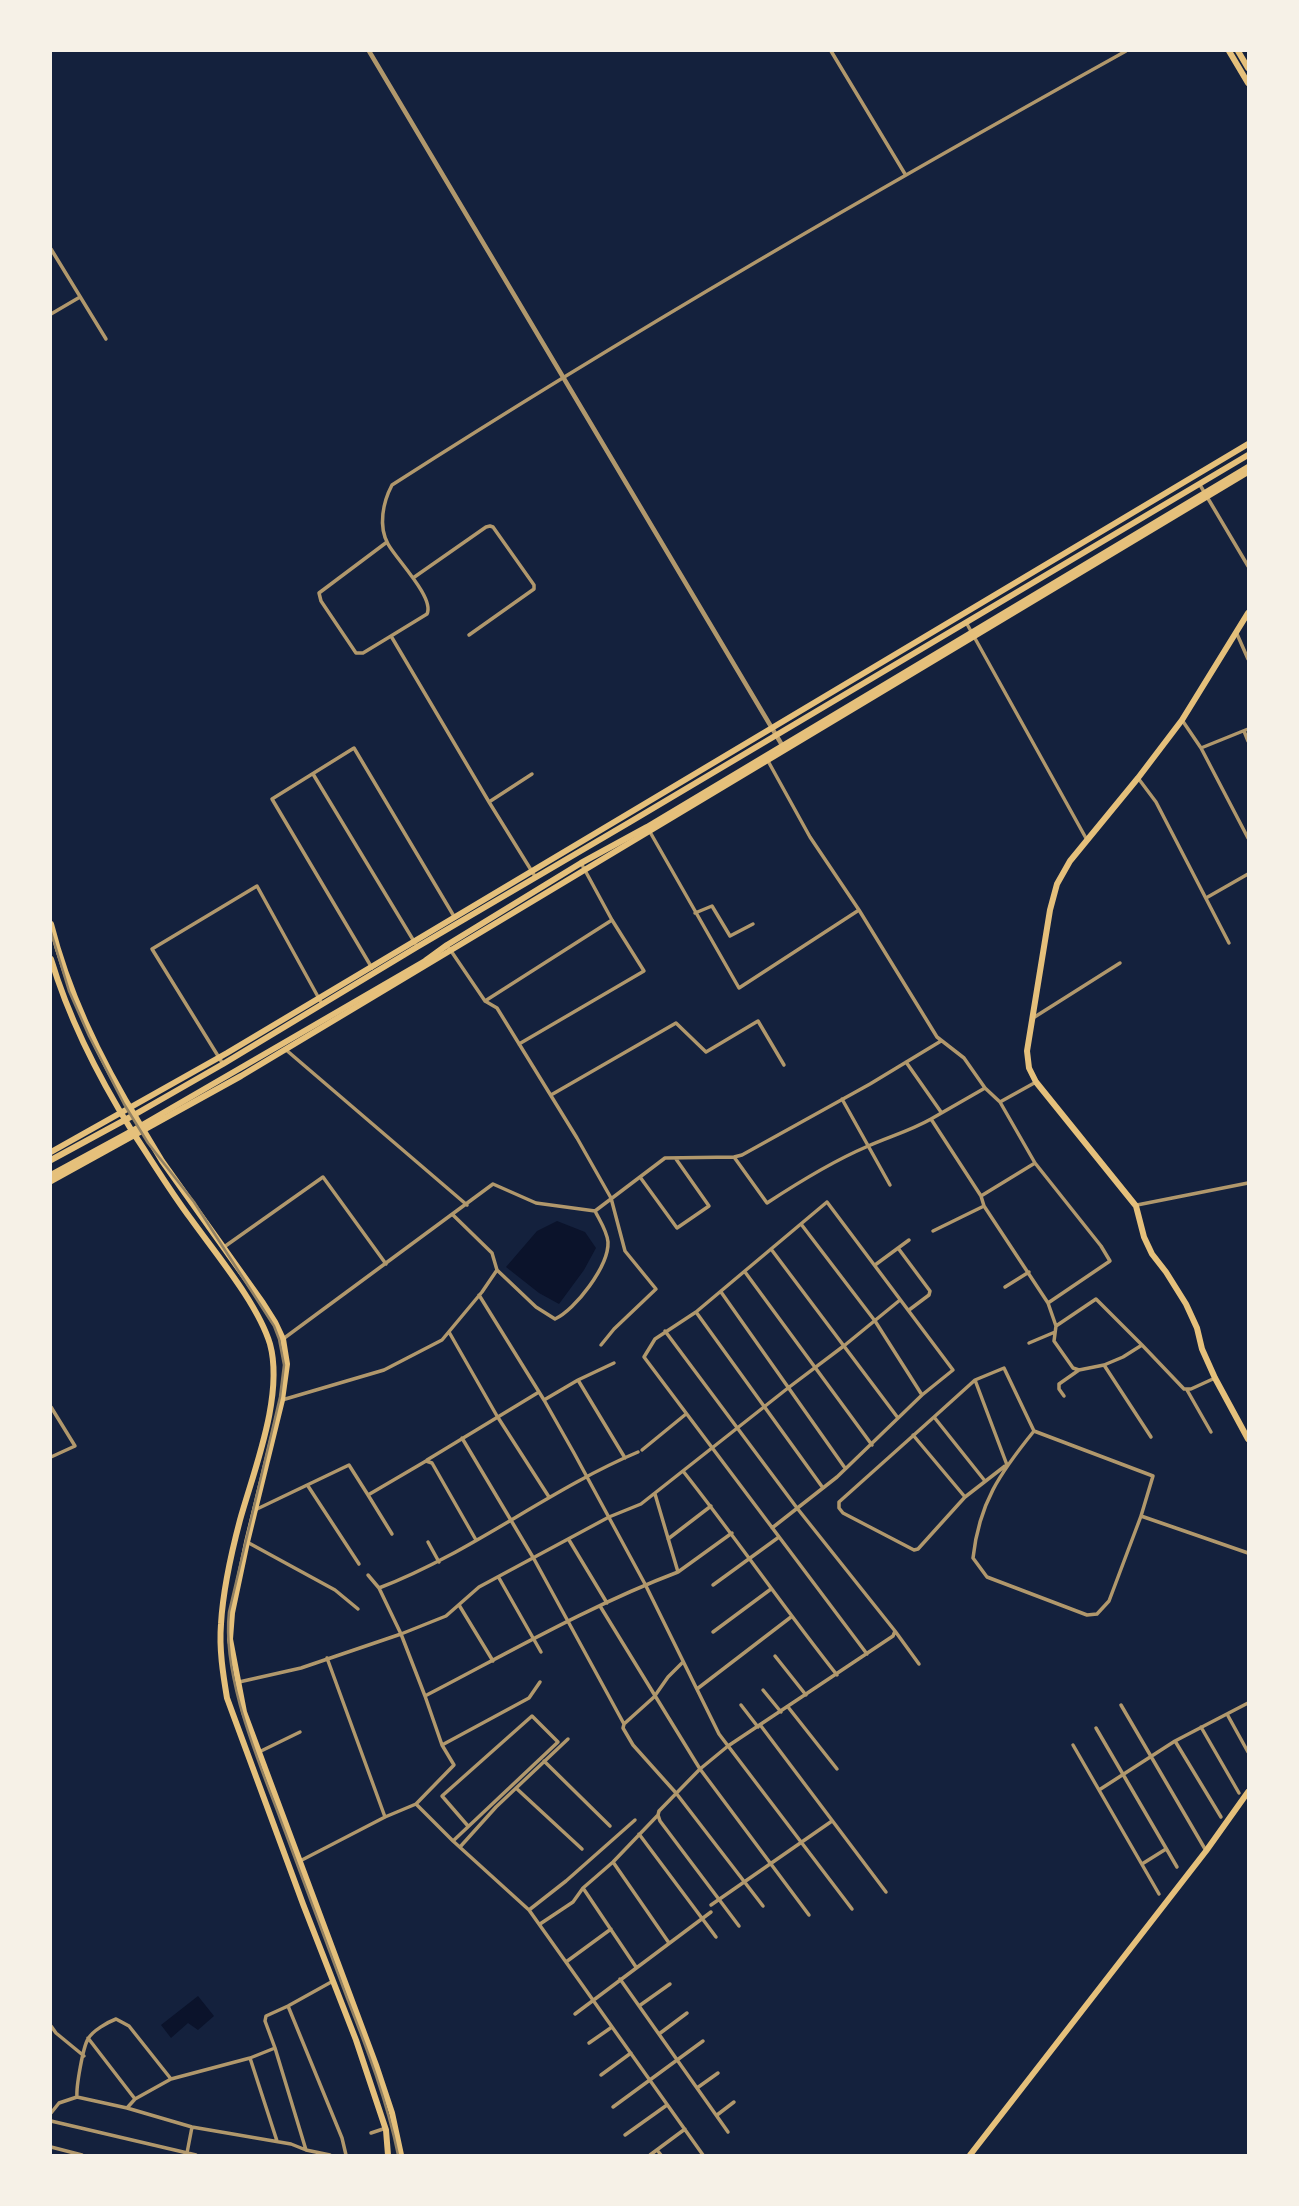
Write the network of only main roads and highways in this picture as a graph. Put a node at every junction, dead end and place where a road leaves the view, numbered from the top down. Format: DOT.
graph roads {
  1 [pos="1229,51"];
  2 [pos="1238,51"];
  3 [pos="1248,68"];
  4 [pos="1248,83"];
  5 [pos="1248,444"];
  6 [pos="1248,455"];
  7 [pos="1248,469"];
  8 [pos="1248,613"];
  9 [pos="51,924"];
  10 [pos="51,959"];
  11 [pos="134,1115"];
  12 [pos="125,1120"];
  13 [pos="141,1126"];
  14 [pos="132,1131"];
  15 [pos="51,1152"];
  16 [pos="51,1160"];
  17 [pos="51,1175"];
  18 [pos="51,1181"];
  19 [pos="1248,1439"];
  20 [pos="1248,1792"];
  21 [pos="388,2155"];
  22 [pos="401,2155"];
  23 [pos="970,2155"];
  1 -- 4 [label="main road"];
  2 -- 3 [label="main road"];
  5 -- 15 [label="main road"];
  6 -- 11 [label="main road"];
  7 -- 13 [label="main road"];
  7 -- 18 [label="main road"];
  8 -- 19 [label="main road"];
  9 -- 11 [label="main road"];
  10 -- 12 [label="main road"];
  11 -- 12 [label="main road"];
  11 -- 13 [label="main road"];
  12 -- 14 [label="main road"];
  12 -- 16 [label="main road"];
  13 -- 14 [label="main road"];
  13 -- 22 [label="main road"];
  14 -- 17 [label="main road"];
  14 -- 21 [label="main road"];
  20 -- 23 [label="main road"];
}
